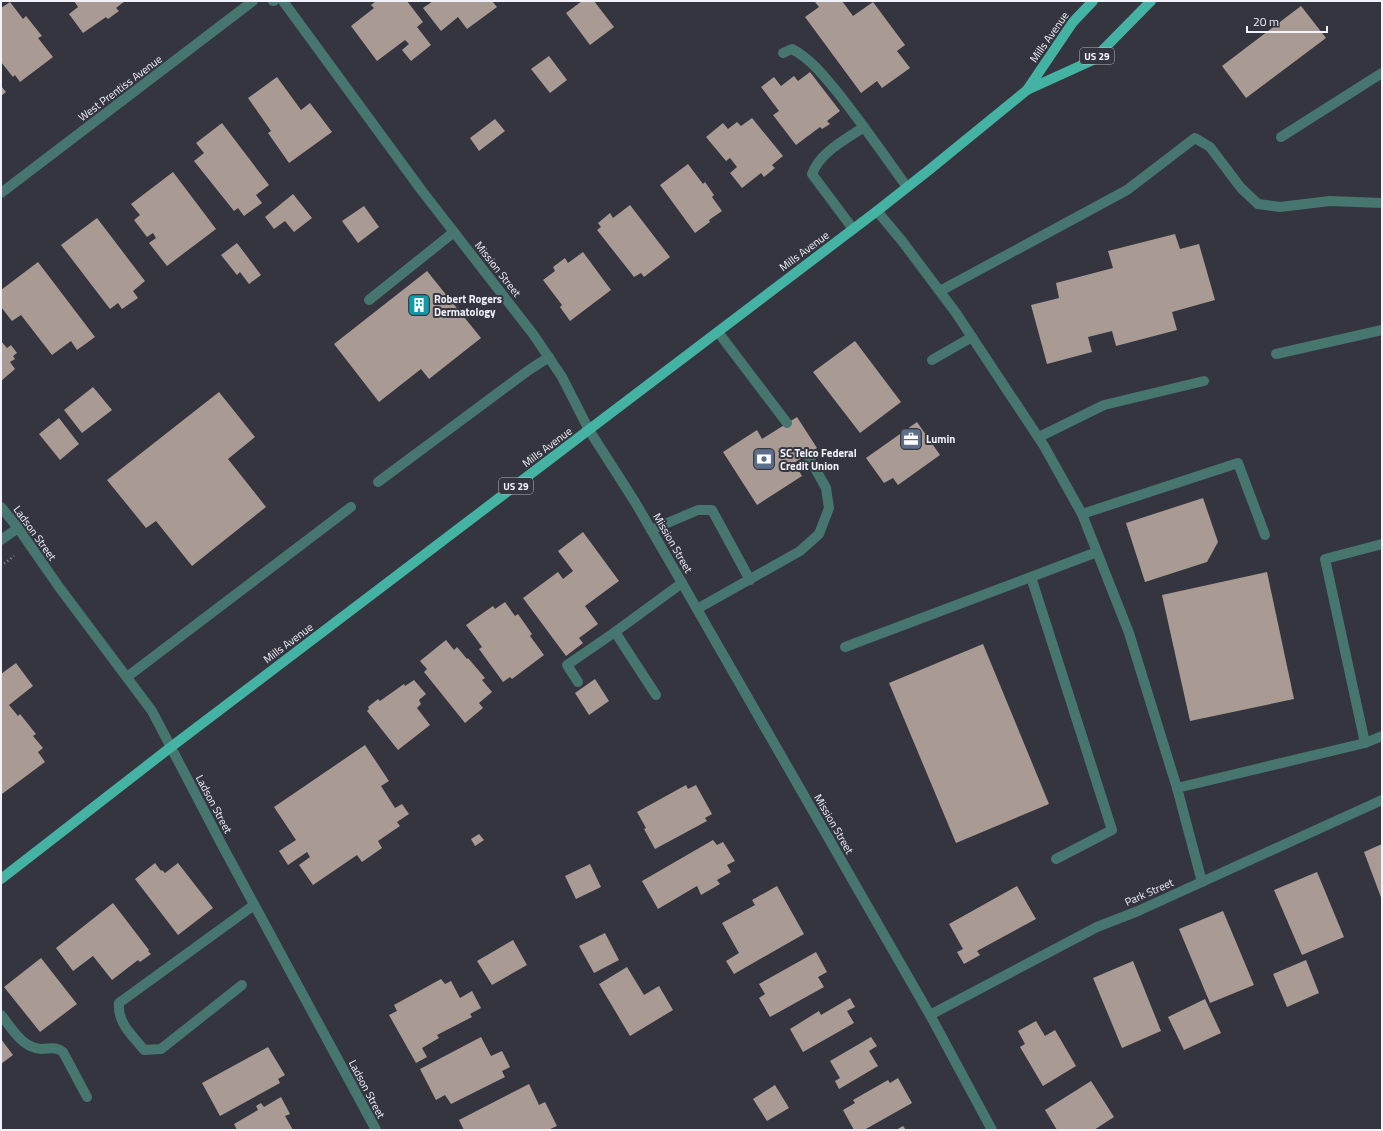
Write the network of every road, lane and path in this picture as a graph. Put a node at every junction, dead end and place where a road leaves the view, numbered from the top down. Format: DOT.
graph roads {
  1 [pos="253,1"];
  2 [pos="283,1"];
  3 [pos="1092,1"];
  4 [pos="1151,1"];
  5 [pos="783,53"];
  6 [pos="1382,73"];
  7 [pos="1027,90"];
  8 [pos="864,127"];
  9 [pos="1281,137"];
  10 [pos="907,187"];
  11 [pos="1,193"];
  12 [pos="1382,203"];
  13 [pos="876,211"];
  14 [pos="852,229"];
  15 [pos="454,232"];
  16 [pos="940,291"];
  17 [pos="369,300"];
  18 [pos="1382,330"];
  19 [pos="718,332"];
  20 [pos="972,337"];
  21 [pos="1276,354"];
  22 [pos="549,357"];
  23 [pos="932,360"];
  24 [pos="1204,381"];
  25 [pos="786,423"];
  26 [pos="589,430"];
  27 [pos="1039,437"];
  28 [pos="807,454"];
  29 [pos="378,482"];
  30 [pos="1,507"];
  31 [pos="351,507"];
  32 [pos="1082,514"];
  33 [pos="18,528"];
  34 [pos="651,530"];
  35 [pos="1265,535"];
  36 [pos="1,540"];
  37 [pos="1382,544"];
  38 [pos="1097,552"];
  39 [pos="18,554"];
  40 [pos="1,566"];
  41 [pos="1031,577"];
  42 [pos="750,580"];
  43 [pos="682,583"];
  44 [pos="697,610"];
  45 [pos="615,632"];
  46 [pos="845,647"];
  47 [pos="127,677"];
  48 [pos="578,682"];
  49 [pos="656,695"];
  50 [pos="1382,736"];
  51 [pos="1365,743"];
  52 [pos="171,747"];
  53 [pos="1177,788"];
  54 [pos="1382,800"];
  55 [pos="1056,859"];
  56 [pos="1,878"];
  57 [pos="1202,882"];
  58 [pos="254,905"];
  59 [pos="242,985"];
  60 [pos="1,1014"];
  61 [pos="930,1015"];
  62 [pos="87,1097"];
  63 [pos="376,1130"];
  64 [pos="992,1130"];
  1 -- 11 [label="street, West Prentiss Avenue"];
  2 -- 15 [label="street, Mission Street"];
  3 -- 7 [label="main road, Mills Avenue / US 29"];
  4 -- 7 [label="main road, Mills Avenue / US 29"];
  5 -- 8 [label="street"];
  6 -- 9 [label="street"];
  7 -- 10 [label="main road, Mills Avenue / US 29"];
  8 -- 10 [label="street"];
  8 -- 14 [label="street"];
  10 -- 13 [label="main road, Mills Avenue / US 29"];
  12 -- 16 [label="street"];
  13 -- 14 [label="main road, Mills Avenue / US 29"];
  13 -- 16 [label="street"];
  14 -- 19 [label="main road, Mills Avenue / US 29"];
  15 -- 17 [label="street"];
  15 -- 22 [label="street, Mission Street"];
  16 -- 20 [label="street"];
  18 -- 21 [label="street"];
  19 -- 25 [label="street"];
  19 -- 26 [label="main road, Mills Avenue / US 29"];
  20 -- 23 [label="street"];
  20 -- 27 [label="street"];
  22 -- 26 [label="street, Mission Street"];
  22 -- 29 [label="street"];
  24 -- 27 [label="street"];
  26 -- 34 [label="street, Mission Street"];
  26 -- 52 [label="main road, Mills Avenue / US 29"];
  27 -- 32 [label="street"];
  28 -- 42 [label="street"];
  30 -- 33 [label="street, Ladson Street"];
  31 -- 47 [label="street"];
  32 -- 35 [label="street"];
  32 -- 38 [label="street"];
  33 -- 36 [label="street"];
  33 -- 47 [label="street, Ladson Street"];
  34 -- 42 [label="street"];
  34 -- 43 [label="street, Mission Street"];
  37 -- 51 [label="street"];
  38 -- 41 [label="street"];
  38 -- 53 [label="street"];
  39 -- 40 [label="path"];
  41 -- 46 [label="street"];
  41 -- 55 [label="street"];
  42 -- 44 [label="street"];
  43 -- 44 [label="street, Mission Street"];
  43 -- 45 [label="street"];
  44 -- 61 [label="street, Mission Street"];
  45 -- 48 [label="street"];
  45 -- 49 [label="street"];
  47 -- 52 [label="street, Ladson Street"];
  50 -- 51 [label="street"];
  51 -- 53 [label="street"];
  52 -- 56 [label="main road, Mills Avenue / US 29"];
  52 -- 58 [label="street, Ladson Street"];
  53 -- 57 [label="street"];
  54 -- 57 [label="street, Park Street"];
  57 -- 61 [label="street, Park Street"];
  58 -- 59 [label="street"];
  58 -- 63 [label="street, Ladson Street"];
  60 -- 62 [label="street"];
  61 -- 64 [label="street, Mission Street"];
}
